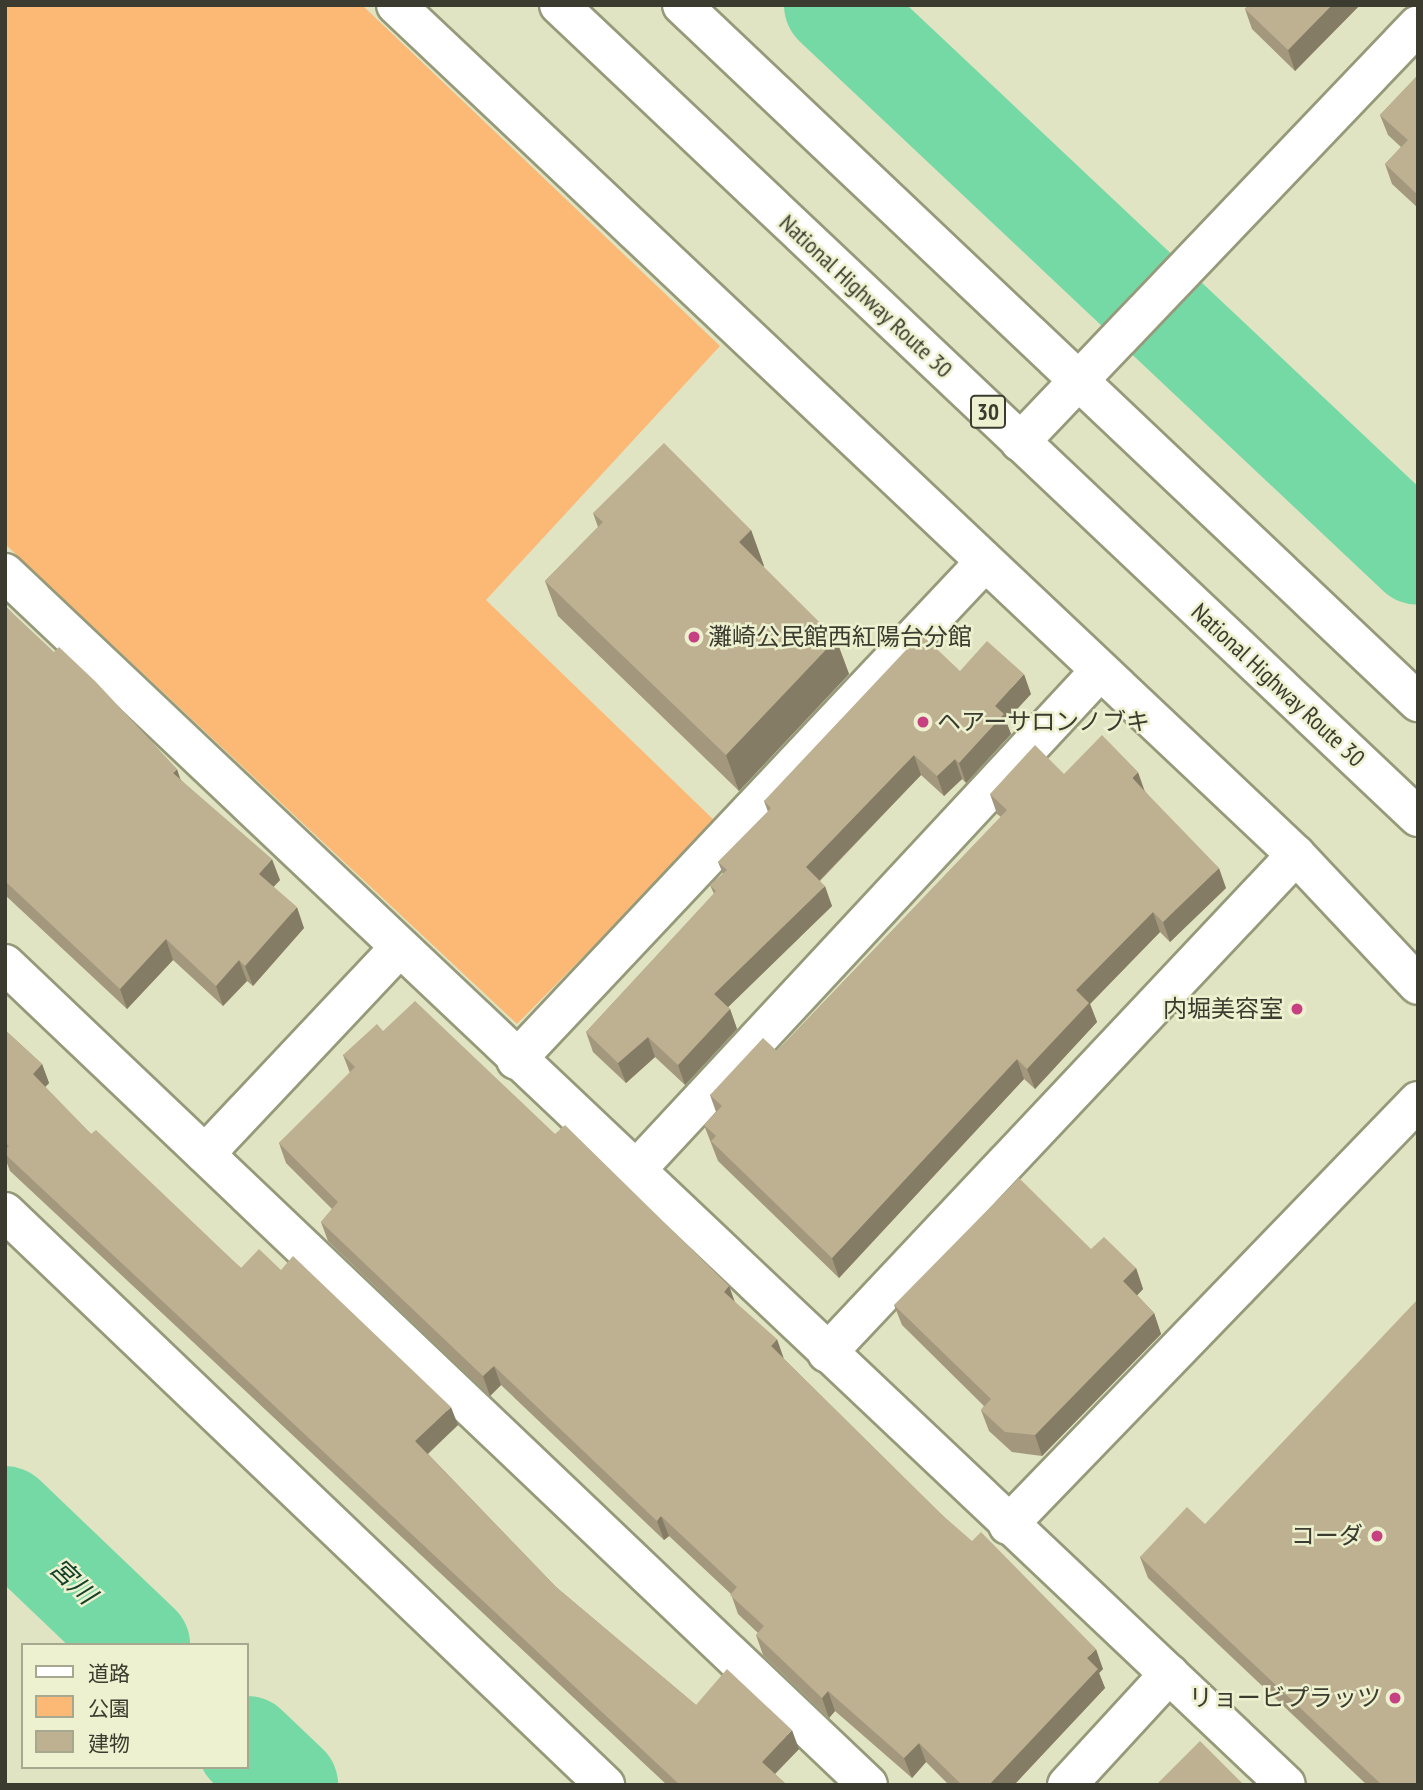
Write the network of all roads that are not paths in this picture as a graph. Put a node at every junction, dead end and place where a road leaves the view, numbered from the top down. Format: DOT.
graph roads {
  1 [pos="396,5"];
  2 [pos="559,5"];
  3 [pos="682,5"];
  4 [pos="1418,25"];
  5 [pos="1077,380"];
  6 [pos="1020,442"];
  7 [pos="983,564"];
  8 [pos="5,573"];
  9 [pos="1098,673"];
  10 [pos="1418,702"];
  11 [pos="1418,817"];
  12 [pos="1296,855"];
  13 [pos="398,947"];
  14 [pos="5,964"];
  15 [pos="1418,985"];
  16 [pos="516,1060"];
  17 [pos="1418,1101"];
  18 [pos="205,1154"];
  19 [pos="634,1172"];
  20 [pos="5,1212"];
  21 [pos="827,1353"];
  22 [pos="1009,1525"];
  23 [pos="1169,1674"];
  24 [pos="604,1785"];
  25 [pos="868,1785"];
  26 [pos="1067,1785"];
  27 [pos="1286,1785"];
  1 -- 7 [label="main road"];
  2 -- 6 [label="main road, National Highway Route 30 / 30"];
  3 -- 5 [label="main road"];
  4 -- 5 [label="main road"];
  5 -- 6 [label="main road"];
  5 -- 10 [label="main road"];
  6 -- 11 [label="main road, National Highway Route 30 / 30"];
  7 -- 9 [label="main road"];
  7 -- 16 [label="main road"];
  8 -- 13 [label="main road"];
  9 -- 12 [label="main road"];
  9 -- 19 [label="main road"];
  12 -- 15 [label="main road"];
  12 -- 21 [label="main road"];
  13 -- 16 [label="main road"];
  13 -- 18 [label="main road"];
  14 -- 18 [label="main road"];
  16 -- 19 [label="main road"];
  17 -- 22 [label="main road"];
  18 -- 25 [label="main road"];
  19 -- 21 [label="main road"];
  20 -- 24 [label="main road"];
  21 -- 22 [label="main road"];
  22 -- 23 [label="main road"];
  23 -- 26 [label="main road"];
  23 -- 27 [label="main road"];
}
